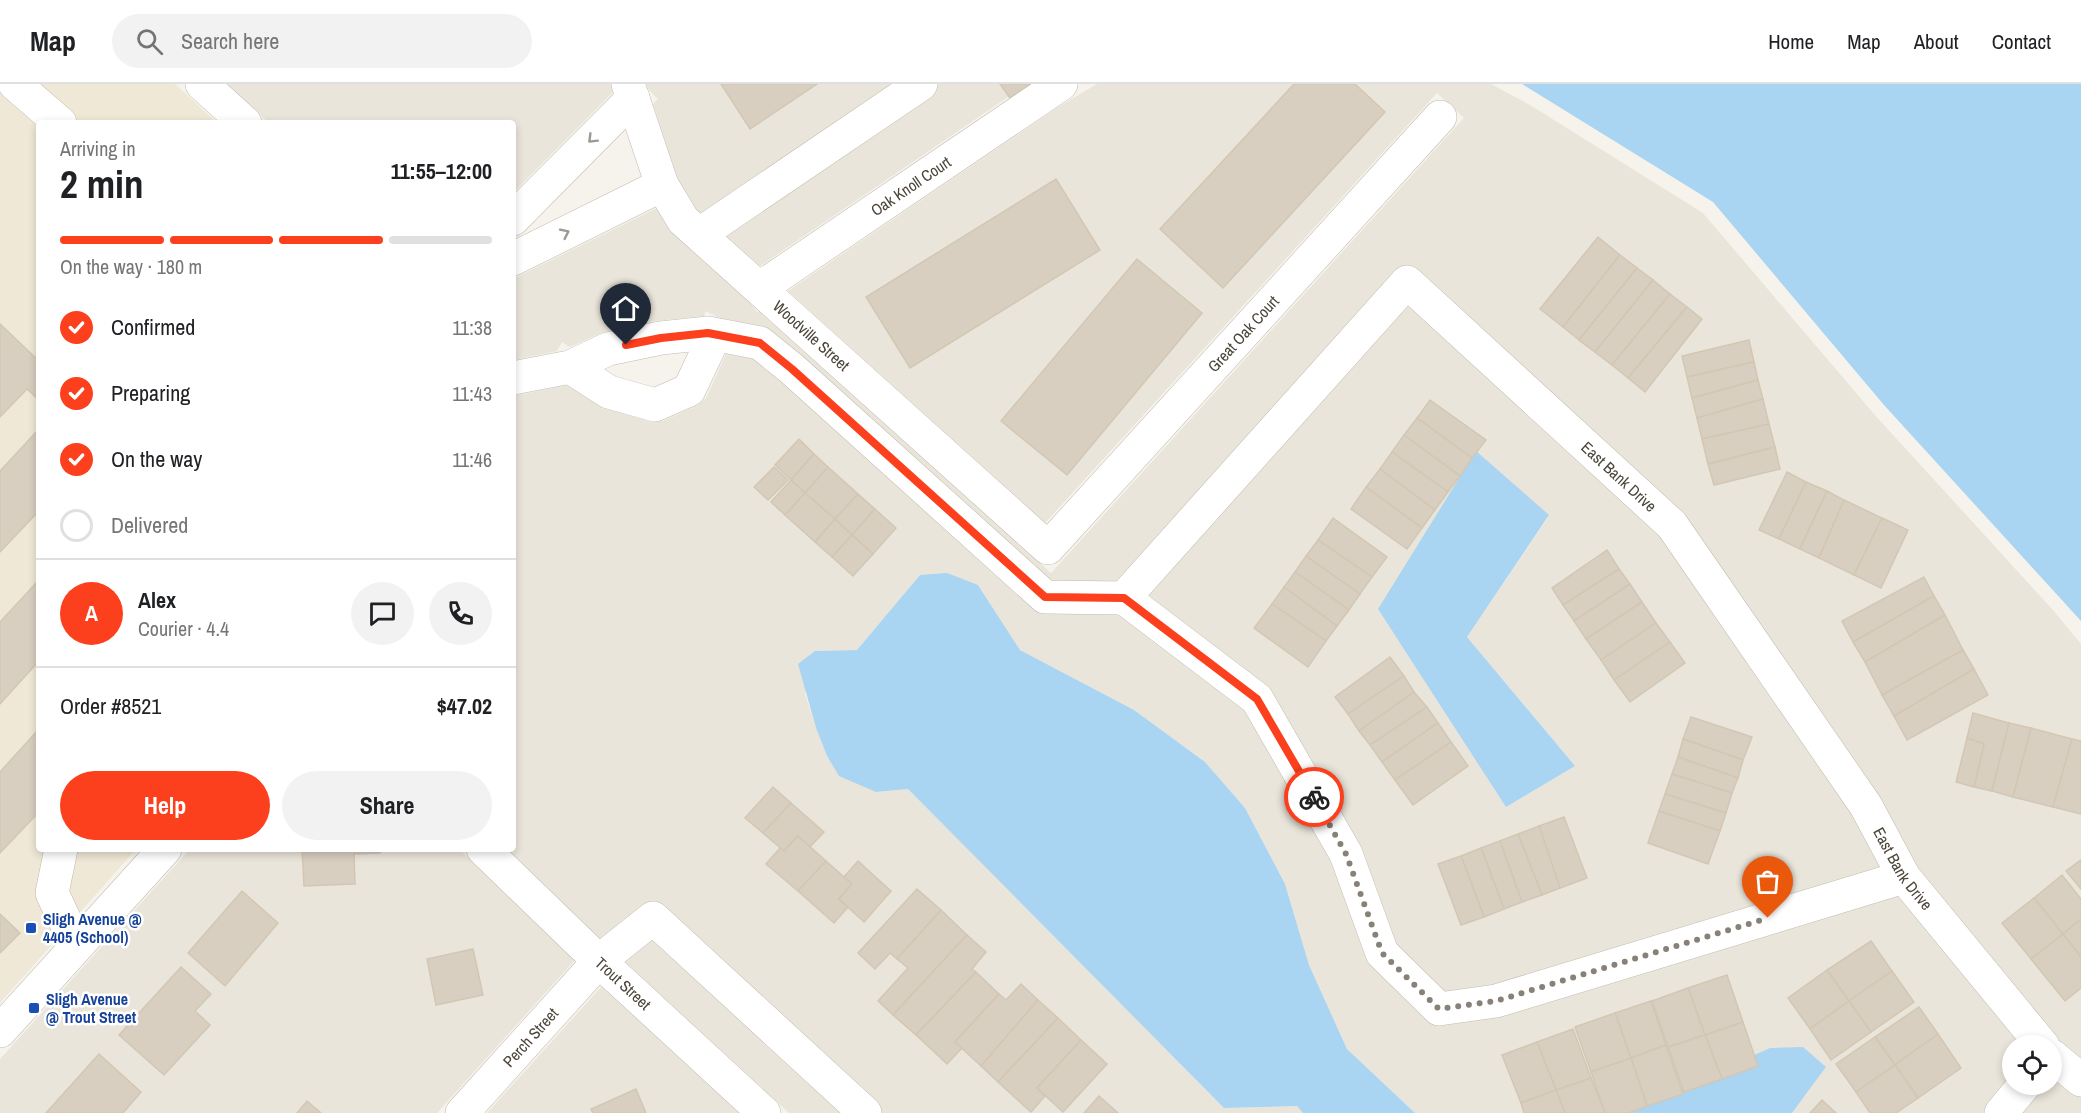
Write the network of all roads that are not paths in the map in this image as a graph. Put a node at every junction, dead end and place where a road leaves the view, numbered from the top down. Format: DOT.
graph roads {
  1 [pos="15,84"];
  2 [pos="921,84"];
  3 [pos="1061,84"];
  4 [pos="630,91"];
  5 [pos="1440,117"];
  6 [pos="57,120"];
  7 [pos="662,185"];
  8 [pos="516,216"];
  9 [pos="700,234"];
  10 [pos="516,258"];
  11 [pos="760,288"];
  12 [pos="715,334"];
  13 [pos="570,367"];
  14 [pos="516,377"];
  15 [pos="1048,548"];
  16 [pos="1124,598"];
  17 [pos="60,852"];
  18 [pos="162,852"];
  19 [pos="486,852"];
  20 [pos="1904,877"];
  21 [pos="76,946"];
  22 [pos="599,961"];
  23 [pos="0,1030"];
  24 [pos="2034,1035"];
  25 [pos="2062,1064"];
  26 [pos="2081,1080"];
  27 [pos="2016,1095"];
  28 [pos="462,1113"];
  29 [pos="764,1113"];
  30 [pos="865,1113"];
  31 [pos="2001,1113"];
  1 -- 6 [label="street"];
  2 -- 9 [label="street"];
  3 -- 11 [label="street, Oak Knoll Court"];
  4 -- 7 [label="street, Woodville Street"];
  4 -- 8 [label="street, one-way"];
  5 -- 15 [label="street, Great Oak Court"];
  7 -- 9 [label="street, Woodville Street"];
  10 -- 7 [label="street, one-way"];
  9 -- 11 [label="street, Woodville Street"];
  11 -- 15 [label="street, Woodville Street"];
  12 -- 13 [label="street"];
  12 -- 13 [label="street"];
  12 -- 16 [label="street"];
  13 -- 14 [label="street"];
  16 -- 20 [label="street"];
  16 -- 20 [label="street, East Bank Drive"];
  17 -- 21 [label="street"];
  18 -- 21 [label="street"];
  19 -- 22 [label="street, Trout Street"];
  20 -- 24 [label="street, East Bank Drive"];
  21 -- 23 [label="street"];
  22 -- 28 [label="street, Perch Street"];
  22 -- 29 [label="street, Trout Street"];
  22 -- 30 [label="street, Perch Street"];
  25 -- 26 [label="street"];
  27 -- 31 [label="street"];
}
